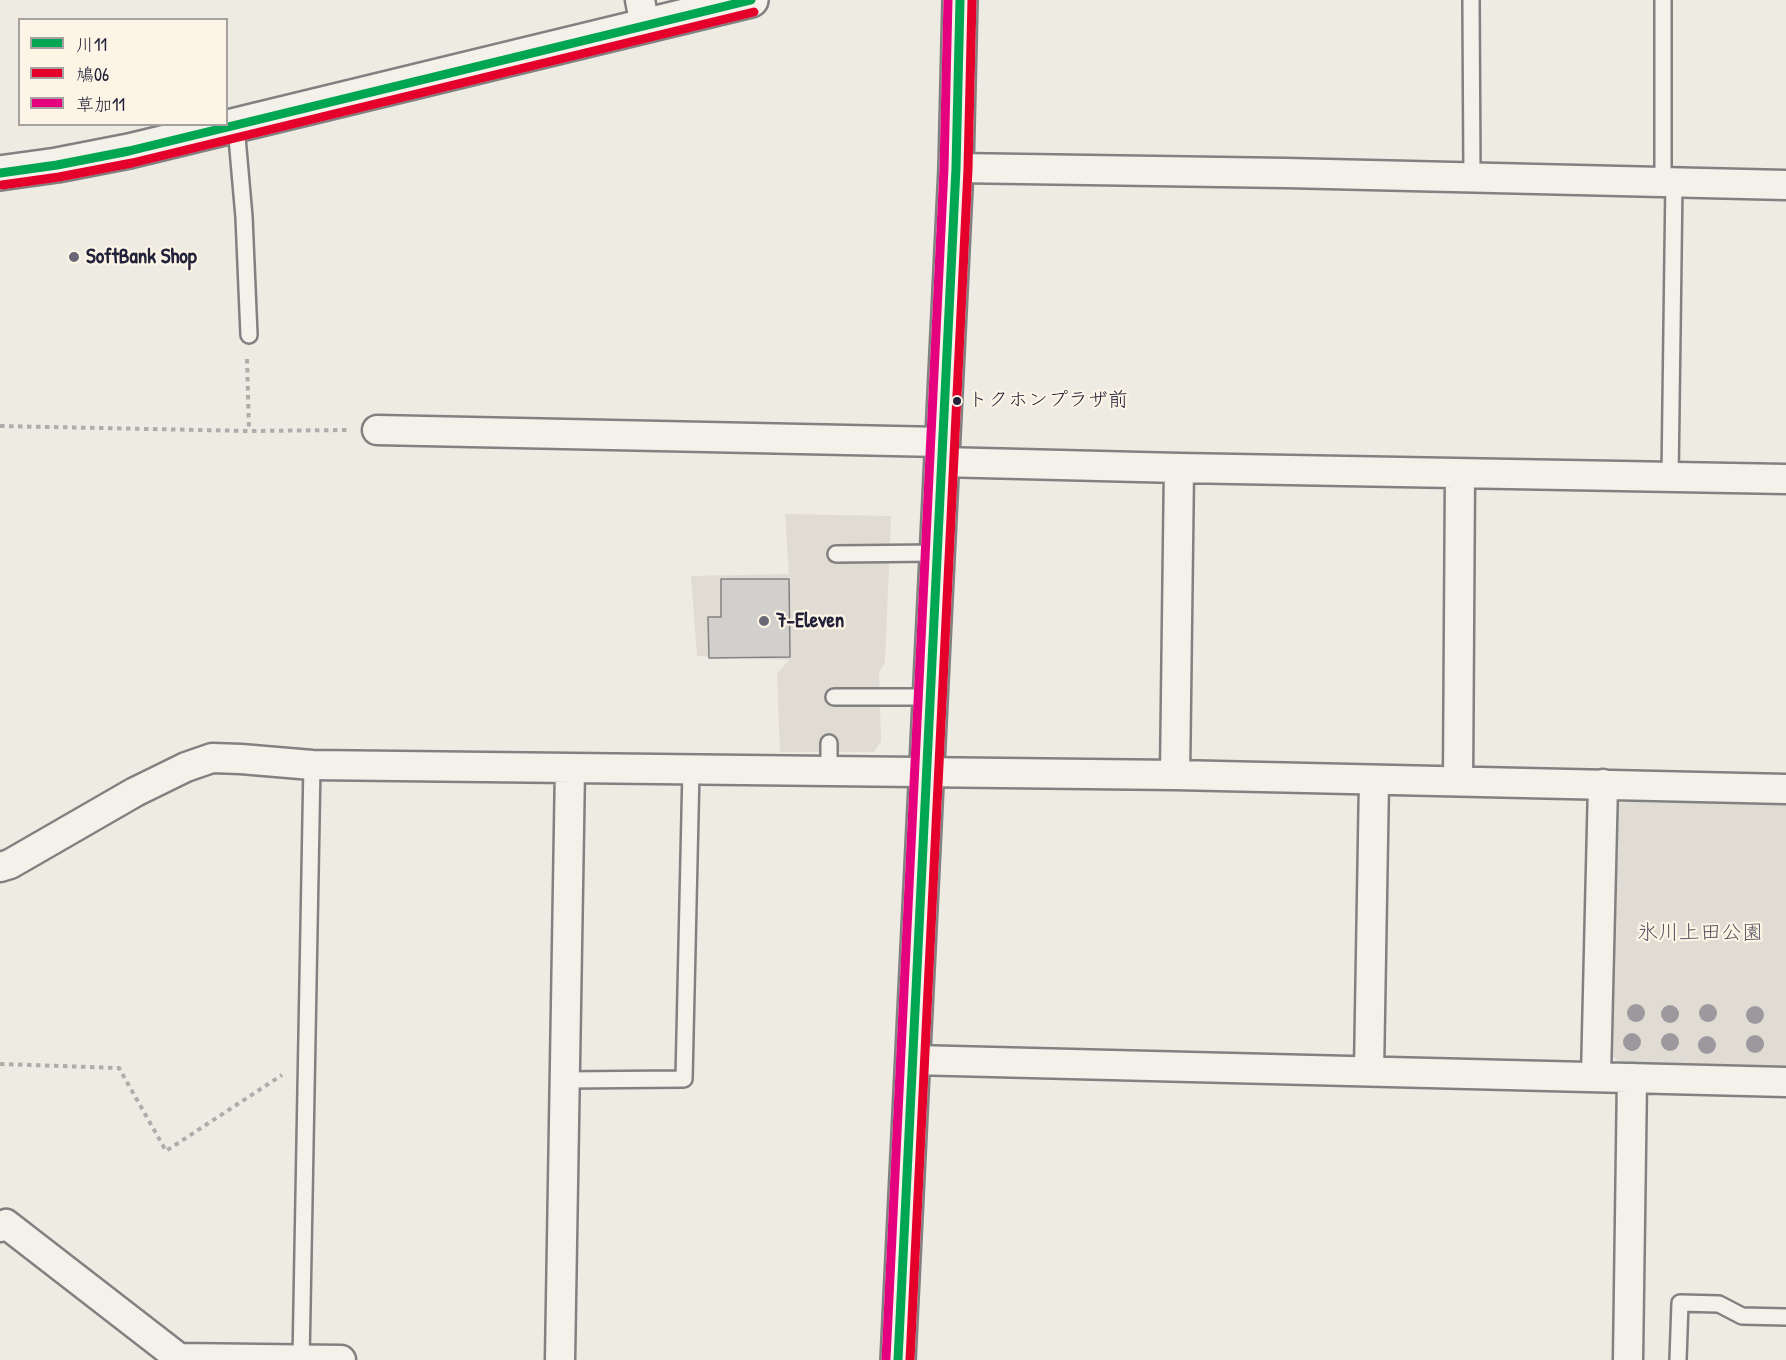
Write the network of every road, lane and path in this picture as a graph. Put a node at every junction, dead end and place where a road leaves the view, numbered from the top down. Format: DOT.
graph roads {
  1 [pos="751,0"];
  2 [pos="960,0"];
  3 [pos="1471,0"];
  4 [pos="1663,0"];
  5 [pos="643,13"];
  6 [pos="236,126"];
  7 [pos="956,168"];
  8 [pos="0,173"];
  9 [pos="1472,177"];
  10 [pos="1668,181"];
  11 [pos="1786,185"];
  12 [pos="249,335"];
  13 [pos="0,426"];
  14 [pos="377,430"];
  15 [pos="249,431"];
  16 [pos="941,452"];
  17 [pos="1179,468"];
  18 [pos="1460,474"];
  19 [pos="1670,478"];
  20 [pos="1786,480"];
  21 [pos="937,553"];
  22 [pos="836,554"];
  23 [pos="834,697"];
  24 [pos="930,697"];
  25 [pos="829,743"];
  26 [pos="312,765"];
  27 [pos="570,768"];
  28 [pos="691,770"];
  29 [pos="829,771"];
  30 [pos="927,771"];
  31 [pos="1175,775"];
  32 [pos="1374,780"];
  33 [pos="1458,782"];
  34 [pos="1603,784"];
  35 [pos="1786,789"];
  36 [pos="0,867"];
  37 [pos="306,1059"];
  38 [pos="913,1060"];
  39 [pos="0,1064"];
  40 [pos="1369,1071"];
  41 [pos="1596,1077"];
  42 [pos="1632,1078"];
  43 [pos="564,1080"];
  44 [pos="1786,1082"];
  45 [pos="0,1227"];
  46 [pos="1786,1317"];
  47 [pos="301,1360"];
  48 [pos="341,1360"];
  49 [pos="560,1360"];
  50 [pos="898,1360"];
  51 [pos="1628,1360"];
  52 [pos="1678,1360"];
  1 -- 5 [label="street"];
  2 -- 7 [label="street"];
  3 -- 9 [label="lane"];
  4 -- 10 [label="lane"];
  5 -- 6 [label="street"];
  6 -- 8 [label="street"];
  6 -- 12 [label="lane"];
  7 -- 9 [label="street"];
  7 -- 16 [label="street"];
  9 -- 10 [label="street"];
  10 -- 11 [label="street"];
  10 -- 19 [label="lane"];
  12 -- 15 [label="path"];
  13 -- 15 [label="path"];
  14 -- 15 [label="path"];
  14 -- 16 [label="street"];
  16 -- 17 [label="street"];
  16 -- 21 [label="street"];
  17 -- 18 [label="street"];
  17 -- 31 [label="street"];
  18 -- 19 [label="street"];
  18 -- 33 [label="street"];
  19 -- 20 [label="street"];
  21 -- 22 [label="lane"];
  21 -- 24 [label="street"];
  23 -- 24 [label="lane"];
  24 -- 30 [label="street"];
  25 -- 29 [label="lane"];
  26 -- 27 [label="street"];
  26 -- 36 [label="street"];
  26 -- 37 [label="lane"];
  27 -- 28 [label="street"];
  27 -- 43 [label="street"];
  28 -- 29 [label="street"];
  28 -- 43 [label="lane"];
  29 -- 30 [label="street"];
  30 -- 31 [label="street"];
  30 -- 38 [label="street"];
  31 -- 32 [label="street"];
  32 -- 33 [label="street"];
  32 -- 40 [label="street"];
  33 -- 34 [label="street"];
  34 -- 35 [label="street"];
  34 -- 41 [label="street"];
  37 -- 39 [label="path"];
  37 -- 47 [label="lane"];
  38 -- 40 [label="street"];
  38 -- 50 [label="street"];
  40 -- 41 [label="street"];
  41 -- 42 [label="street"];
  42 -- 44 [label="street"];
  42 -- 51 [label="street"];
  43 -- 49 [label="street"];
  45 -- 47 [label="street"];
  46 -- 52 [label="lane"];
  47 -- 48 [label="street"];
}
